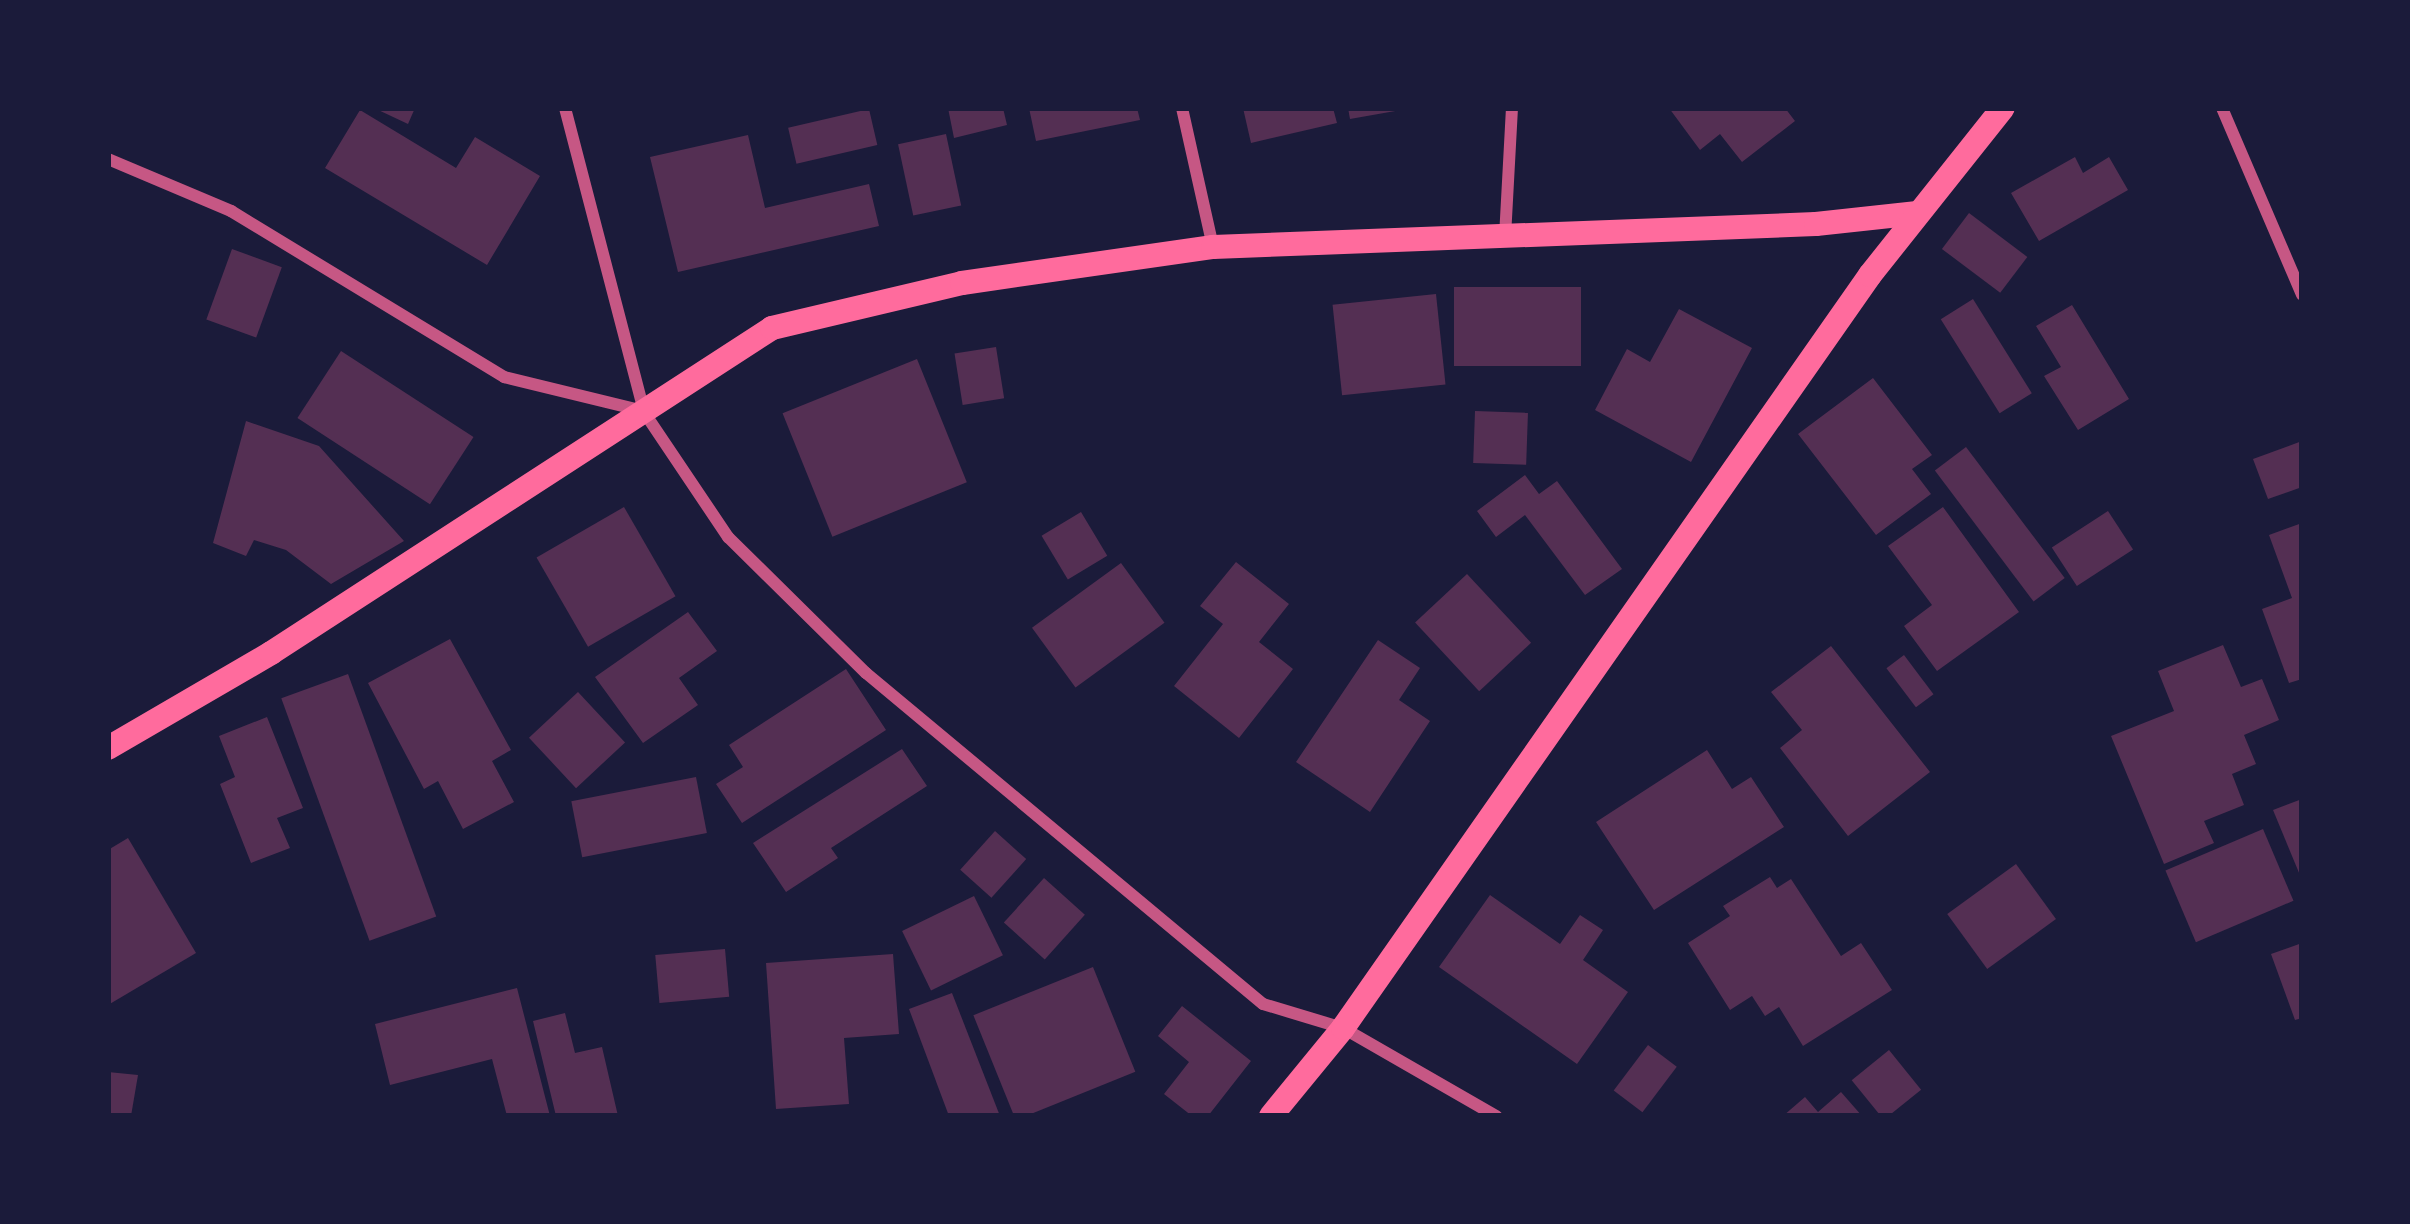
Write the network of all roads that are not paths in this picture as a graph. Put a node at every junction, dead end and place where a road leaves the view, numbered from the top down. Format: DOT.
graph roads {
  1 [pos="565,108"];
  2 [pos="1182,108"];
  3 [pos="1512,108"];
  4 [pos="2002,108"];
  5 [pos="2222,108"];
  6 [pos="108,159"];
  7 [pos="1917,213"];
  8 [pos="1505,237"];
  9 [pos="1214,247"];
  10 [pos="2302,295"];
  11 [pos="644,412"];
  12 [pos="108,748"];
  13 [pos="1343,1028"];
  14 [pos="1271,1116"];
  15 [pos="1496,1116"];
  1 -- 11 [label="street"];
  2 -- 9 [label="street"];
  3 -- 8 [label="street"];
  4 -- 7 [label="main road"];
  5 -- 10 [label="street"];
  6 -- 11 [label="street"];
  7 -- 8 [label="main road"];
  7 -- 13 [label="main road"];
  8 -- 9 [label="main road"];
  9 -- 11 [label="main road"];
  11 -- 12 [label="main road"];
  11 -- 13 [label="street"];
  13 -- 14 [label="main road"];
  13 -- 15 [label="street"];
}
